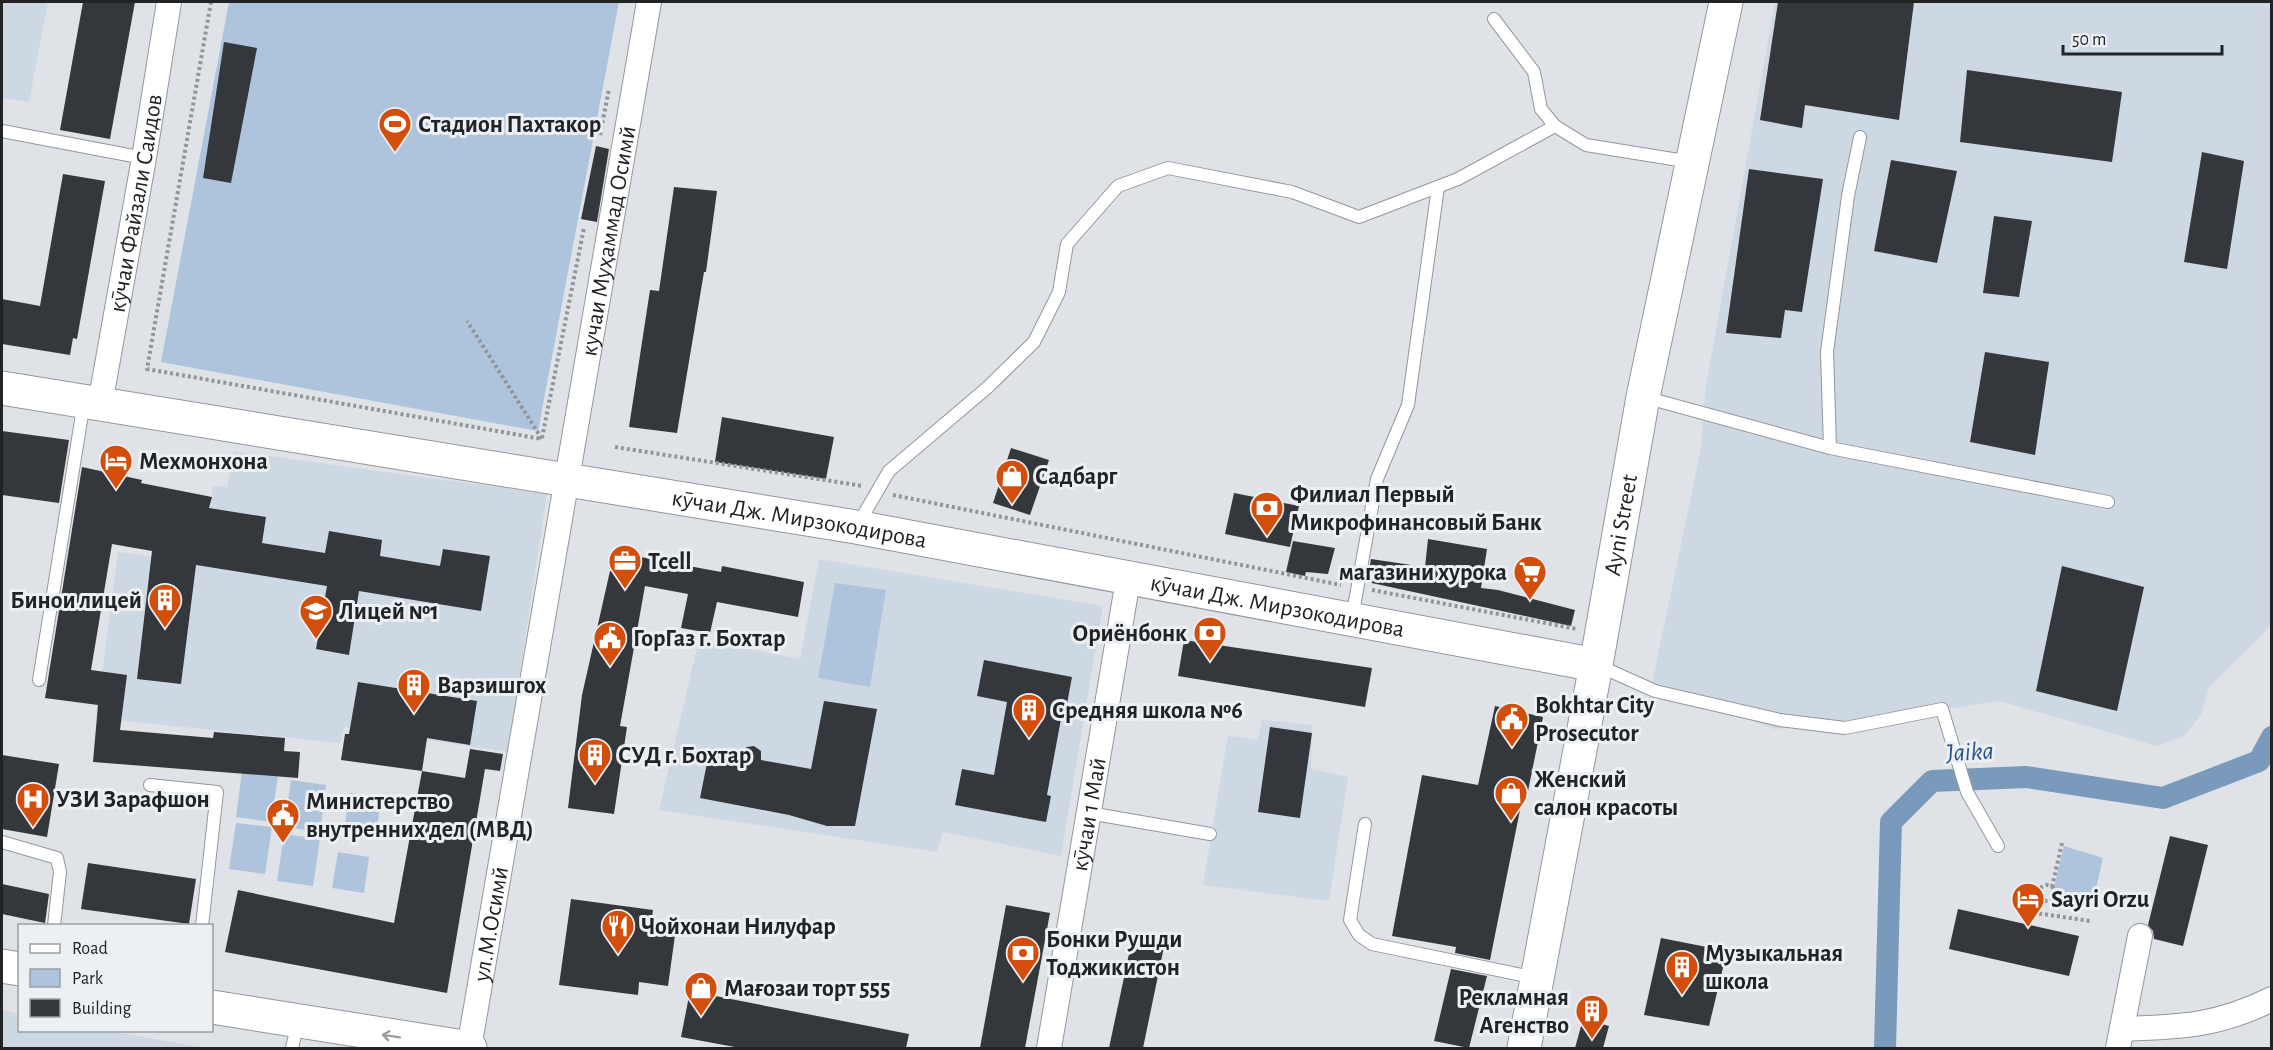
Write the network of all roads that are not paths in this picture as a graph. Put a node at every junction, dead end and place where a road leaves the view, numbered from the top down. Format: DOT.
graph roads {
  1 [pos="169,2"];
  2 [pos="649,2"];
  3 [pos="1726,2"];
  4 [pos="1494,19"];
  5 [pos="1556,126"];
  6 [pos="2,131"];
  7 [pos="1860,137"];
  8 [pos="144,158"];
  9 [pos="1692,162"];
  10 [pos="1438,187"];
  11 [pos="2,388"];
  12 [pos="1642,397"];
  13 [pos="92,402"];
  14 [pos="1830,448"];
  15 [pos="568,479"];
  16 [pos="2108,502"];
  17 [pos="856,527"];
  18 [pos="1128,580"];
  19 [pos="1355,603"];
  20 [pos="1596,665"];
  21 [pos="39,680"];
  22 [pos="150,785"];
  23 [pos="1089,813"];
  24 [pos="1365,824"];
  25 [pos="1210,834"];
  26 [pos="2,842"];
  27 [pos="1998,846"];
  28 [pos="54,924"];
  29 [pos="202,924"];
  30 [pos="2140,936"];
  31 [pos="2,966"];
  32 [pos="18,969"];
  33 [pos="1537,979"];
  34 [pos="2271,999"];
  35 [pos="213,1007"];
  36 [pos="295,1035"];
  37 [pos="2120,1039"];
  38 [pos="470,1048"];
  39 [pos="1049,1048"];
  40 [pos="1524,1048"];
  1 -- 8 [label="street, кӯчаи Файзали Саидов"];
  2 -- 15 [label="street, кучаи Муҳаммад Осимй"];
  3 -- 9 [label="street, Ayni Street"];
  4 -- 5 [label="lane"];
  5 -- 9 [label="lane"];
  5 -- 10 [label="lane"];
  6 -- 8 [label="lane"];
  7 -- 14 [label="lane"];
  8 -- 13 [label="street, кӯчаи Файзали Саидов"];
  9 -- 12 [label="street, Ayni Street"];
  10 -- 17 [label="lane"];
  10 -- 19 [label="lane"];
  11 -- 13 [label="street, кӯчаи Дж. Мирзокодирова"];
  12 -- 14 [label="lane"];
  12 -- 20 [label="street, Ayni Street"];
  13 -- 15 [label="street, кӯчаи Дж. Мирзокодирова"];
  13 -- 21 [label="lane"];
  14 -- 16 [label="lane"];
  15 -- 17 [label="street, кӯчаи Дж. Мирзокодирова"];
  15 -- 38 [label="street, ул.М.Осимй"];
  17 -- 18 [label="street, кӯчаи Дж. Мирзокодирова"];
  18 -- 19 [label="street, кӯчаи Дж. Мирзокодирова"];
  18 -- 23 [label="street, кӯчаи 1 Май"];
  19 -- 20 [label="street, кӯчаи Дж. Мирзокодирова"];
  20 -- 27 [label="lane"];
  20 -- 33 [label="street, Ayni Street"];
  22 -- 29 [label="lane"];
  23 -- 25 [label="lane"];
  23 -- 39 [label="street, кӯчаи 1 Май"];
  24 -- 33 [label="lane"];
  26 -- 28 [label="lane"];
  30 -- 37 [label="street"];
  31 -- 32 [label="street"];
  33 -- 40 [label="street, Ayni Street"];
  34 -- 37 [label="street"];
  35 -- 36 [label="street"];
  38 -- 36 [label="street, one-way"];
}
